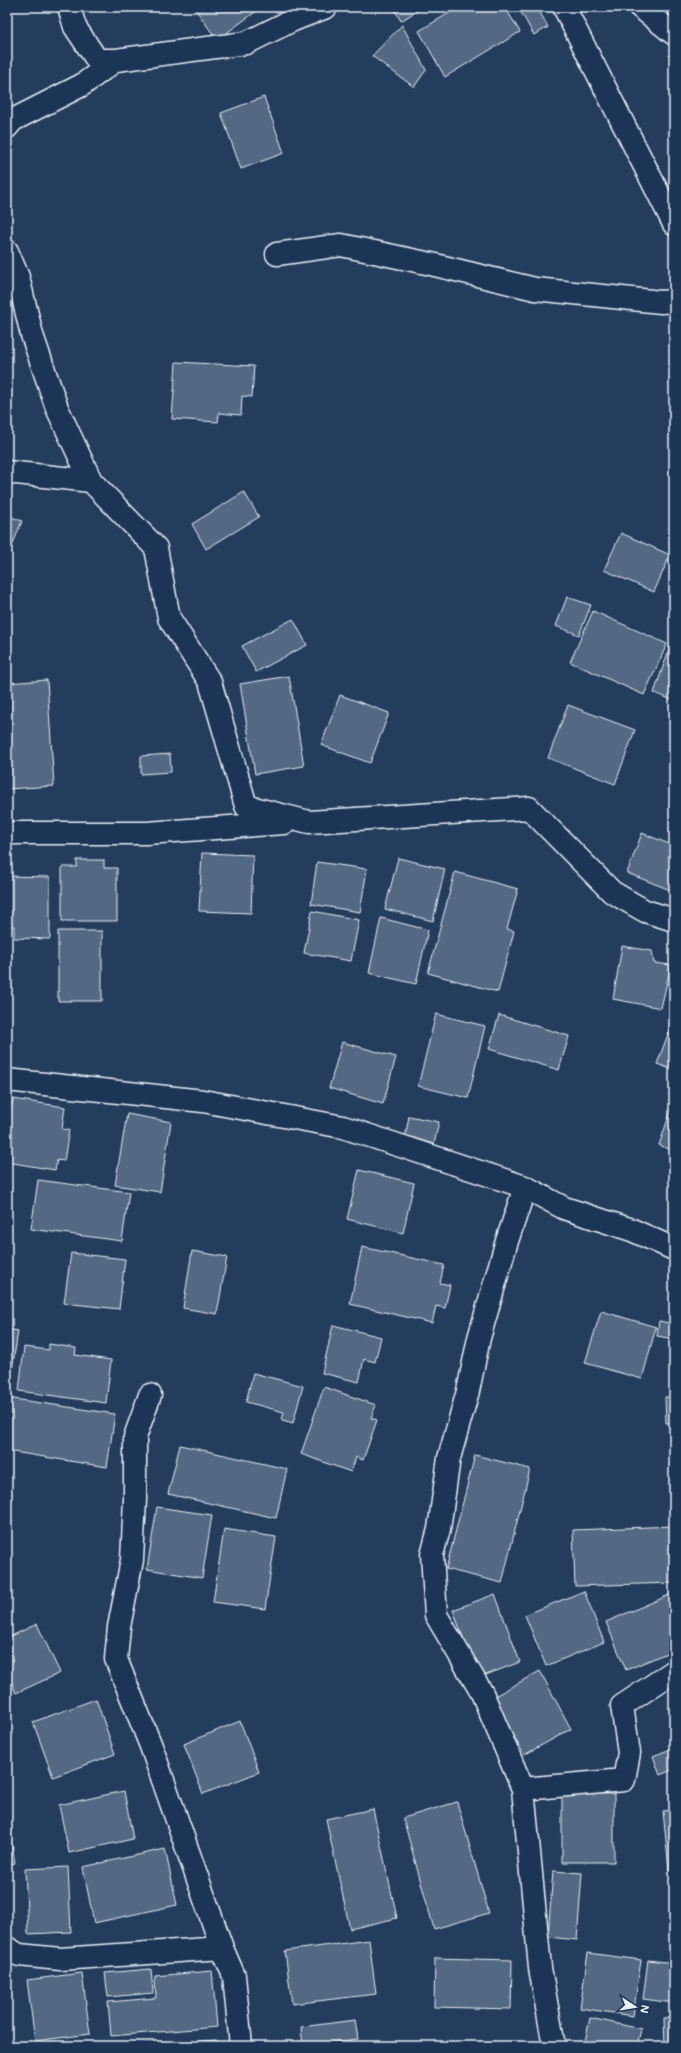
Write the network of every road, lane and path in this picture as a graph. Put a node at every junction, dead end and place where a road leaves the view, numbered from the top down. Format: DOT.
graph roads {
  1 [pos="69,7"];
  2 [pos="326,7"];
  3 [pos="564,7"];
  4 [pos="640,7"];
  5 [pos="305,11"];
  6 [pos="674,34"];
  7 [pos="116,60"];
  8 [pos="7,127"];
  9 [pos="674,224"];
  10 [pos="7,251"];
  11 [pos="277,254"];
  12 [pos="674,301"];
  13 [pos="7,472"];
  14 [pos="91,481"];
  15 [pos="309,822"];
  16 [pos="7,834"];
  17 [pos="674,920"];
  18 [pos="7,1080"];
  19 [pos="526,1187"];
  20 [pos="674,1249"];
  21 [pos="150,1394"];
  22 [pos="674,1671"];
  23 [pos="523,1788"];
  24 [pos="7,1948"];
  25 [pos="222,1948"];
  26 [pos="241,2046"];
  27 [pos="554,2046"];
  1 -- 7 [label="street"];
  2 -- 5 [label="street"];
  3 -- 9 [label="street"];
  4 -- 6 [label="street"];
  5 -- 7 [label="street"];
  7 -- 8 [label="street"];
  10 -- 14 [label="street"];
  11 -- 12 [label="street"];
  13 -- 14 [label="street"];
  14 -- 15 [label="street"];
  15 -- 16 [label="street"];
  15 -- 17 [label="street"];
  18 -- 19 [label="street"];
  19 -- 20 [label="street"];
  19 -- 23 [label="street"];
  21 -- 25 [label="street"];
  22 -- 23 [label="street"];
  23 -- 27 [label="street"];
  24 -- 25 [label="street"];
  25 -- 26 [label="street"];
}
